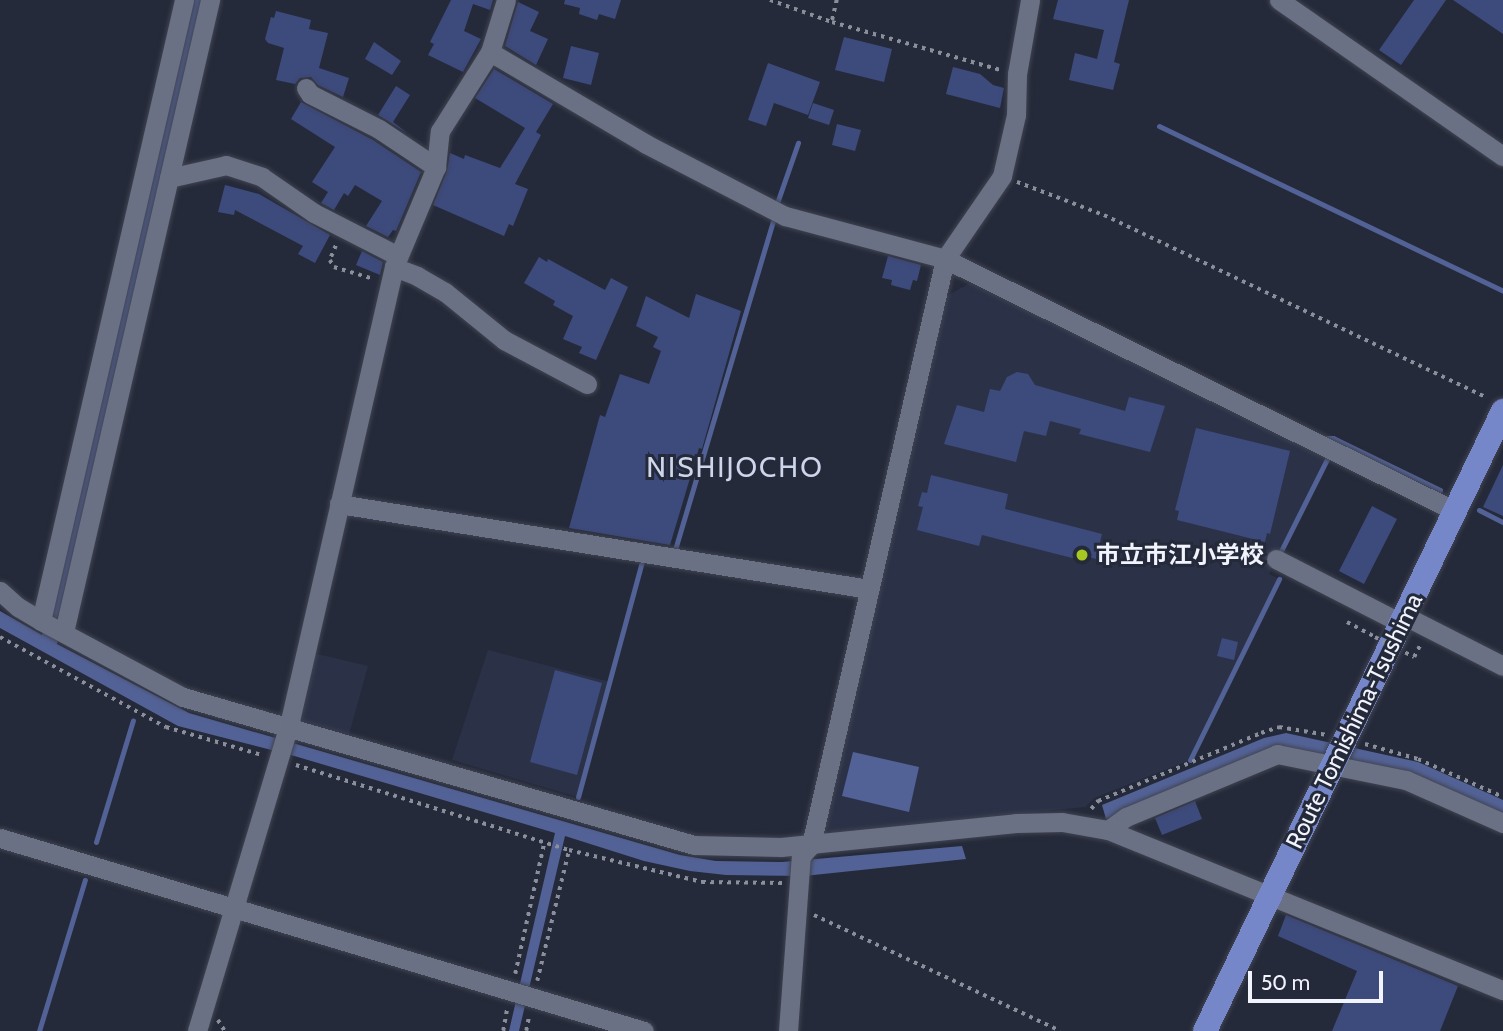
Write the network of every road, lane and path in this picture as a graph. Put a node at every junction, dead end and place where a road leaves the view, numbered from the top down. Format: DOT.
graph roads {
  1 [pos="184,0"];
  2 [pos="210,0"];
  3 [pos="506,0"];
  4 [pos="770,0"];
  5 [pos="837,0"];
  6 [pos="1030,0"];
  7 [pos="1279,0"];
  8 [pos="832,22"];
  9 [pos="490,52"];
  10 [pos="1017,74"];
  11 [pos="306,88"];
  12 [pos="1503,156"];
  13 [pos="436,167"];
  14 [pos="1002,176"];
  15 [pos="169,178"];
  16 [pos="344,228"];
  17 [pos="945,259"];
  18 [pos="394,269"];
  19 [pos="587,384"];
  20 [pos="1497,405"];
  21 [pos="339,504"];
  22 [pos="1455,511"];
  23 [pos="1276,559"];
  24 [pos="869,589"];
  25 [pos="0,591"];
  26 [pos="1403,620"];
  27 [pos="1347,622"];
  28 [pos="52,626"];
  29 [pos="0,637"];
  30 [pos="1414,657"];
  31 [pos="1503,666"];
  32 [pos="287,730"];
  33 [pos="1337,757"];
  34 [pos="279,759"];
  35 [pos="1503,823"];
  36 [pos="1108,830"];
  37 [pos="0,838"];
  38 [pos="545,844"];
  39 [pos="567,850"];
  40 [pos="806,850"];
  41 [pos="797,882"];
  42 [pos="1269,894"];
  43 [pos="797,906"];
  44 [pos="234,907"];
  45 [pos="1503,990"];
  46 [pos="511,991"];
  47 [pos="533,998"];
  48 [pos="197,1031"];
  49 [pos="503,1031"];
  50 [pos="526,1031"];
  51 [pos="644,1031"];
  52 [pos="788,1031"];
  53 [pos="1060,1031"];
  54 [pos="1205,1031"];
  1 -- 28 [label="street"];
  2 -- 15 [label="street"];
  3 -- 9 [label="street"];
  4 -- 8 [label="path"];
  5 -- 8 [label="path"];
  6 -- 10 [label="street"];
  7 -- 12 [label="street"];
  8 -- 10 [label="path"];
  9 -- 13 [label="street"];
  9 -- 17 [label="street"];
  10 -- 14 [label="street"];
  11 -- 13 [label="street"];
  13 -- 18 [label="street"];
  14 -- 17 [label="street"];
  14 -- 20 [label="path"];
  15 -- 16 [label="street"];
  15 -- 28 [label="street"];
  16 -- 18 [label="street"];
  16 -- 18 [label="path"];
  17 -- 22 [label="street"];
  17 -- 24 [label="street"];
  18 -- 19 [label="street"];
  18 -- 21 [label="street"];
  20 -- 22 [label="main road, Route Tomishima-Tsushima"];
  21 -- 24 [label="street"];
  21 -- 32 [label="street"];
  22 -- 26 [label="main road, Route Tomishima-Tsushima"];
  23 -- 26 [label="street"];
  24 -- 40 [label="street"];
  25 -- 28 [label="street"];
  26 -- 31 [label="street"];
  26 -- 33 [label="main road, Route Tomishima-Tsushima"];
  27 -- 30 [label="path, bridge"];
  28 -- 32 [label="street"];
  29 -- 34 [label="path"];
  32 -- 34 [label="street"];
  32 -- 40 [label="street"];
  33 -- 35 [label="street"];
  33 -- 36 [label="street"];
  33 -- 42 [label="main road, Route Tomishima-Tsushima"];
  34 -- 38 [label="path"];
  34 -- 44 [label="street"];
  36 -- 40 [label="street"];
  36 -- 42 [label="street"];
  37 -- 44 [label="street"];
  38 -- 39 [label="path"];
  38 -- 46 [label="path"];
  39 -- 41 [label="path"];
  39 -- 47 [label="path"];
  40 -- 41 [label="street"];
  41 -- 43 [label="street"];
  42 -- 45 [label="street"];
  42 -- 54 [label="main road, Route Tomishima-Tsushima"];
  43 -- 52 [label="street"];
  43 -- 53 [label="path"];
  44 -- 46 [label="street"];
  44 -- 48 [label="street"];
  46 -- 47 [label="street"];
  46 -- 49 [label="path"];
  47 -- 50 [label="path"];
  47 -- 51 [label="street"];
}
